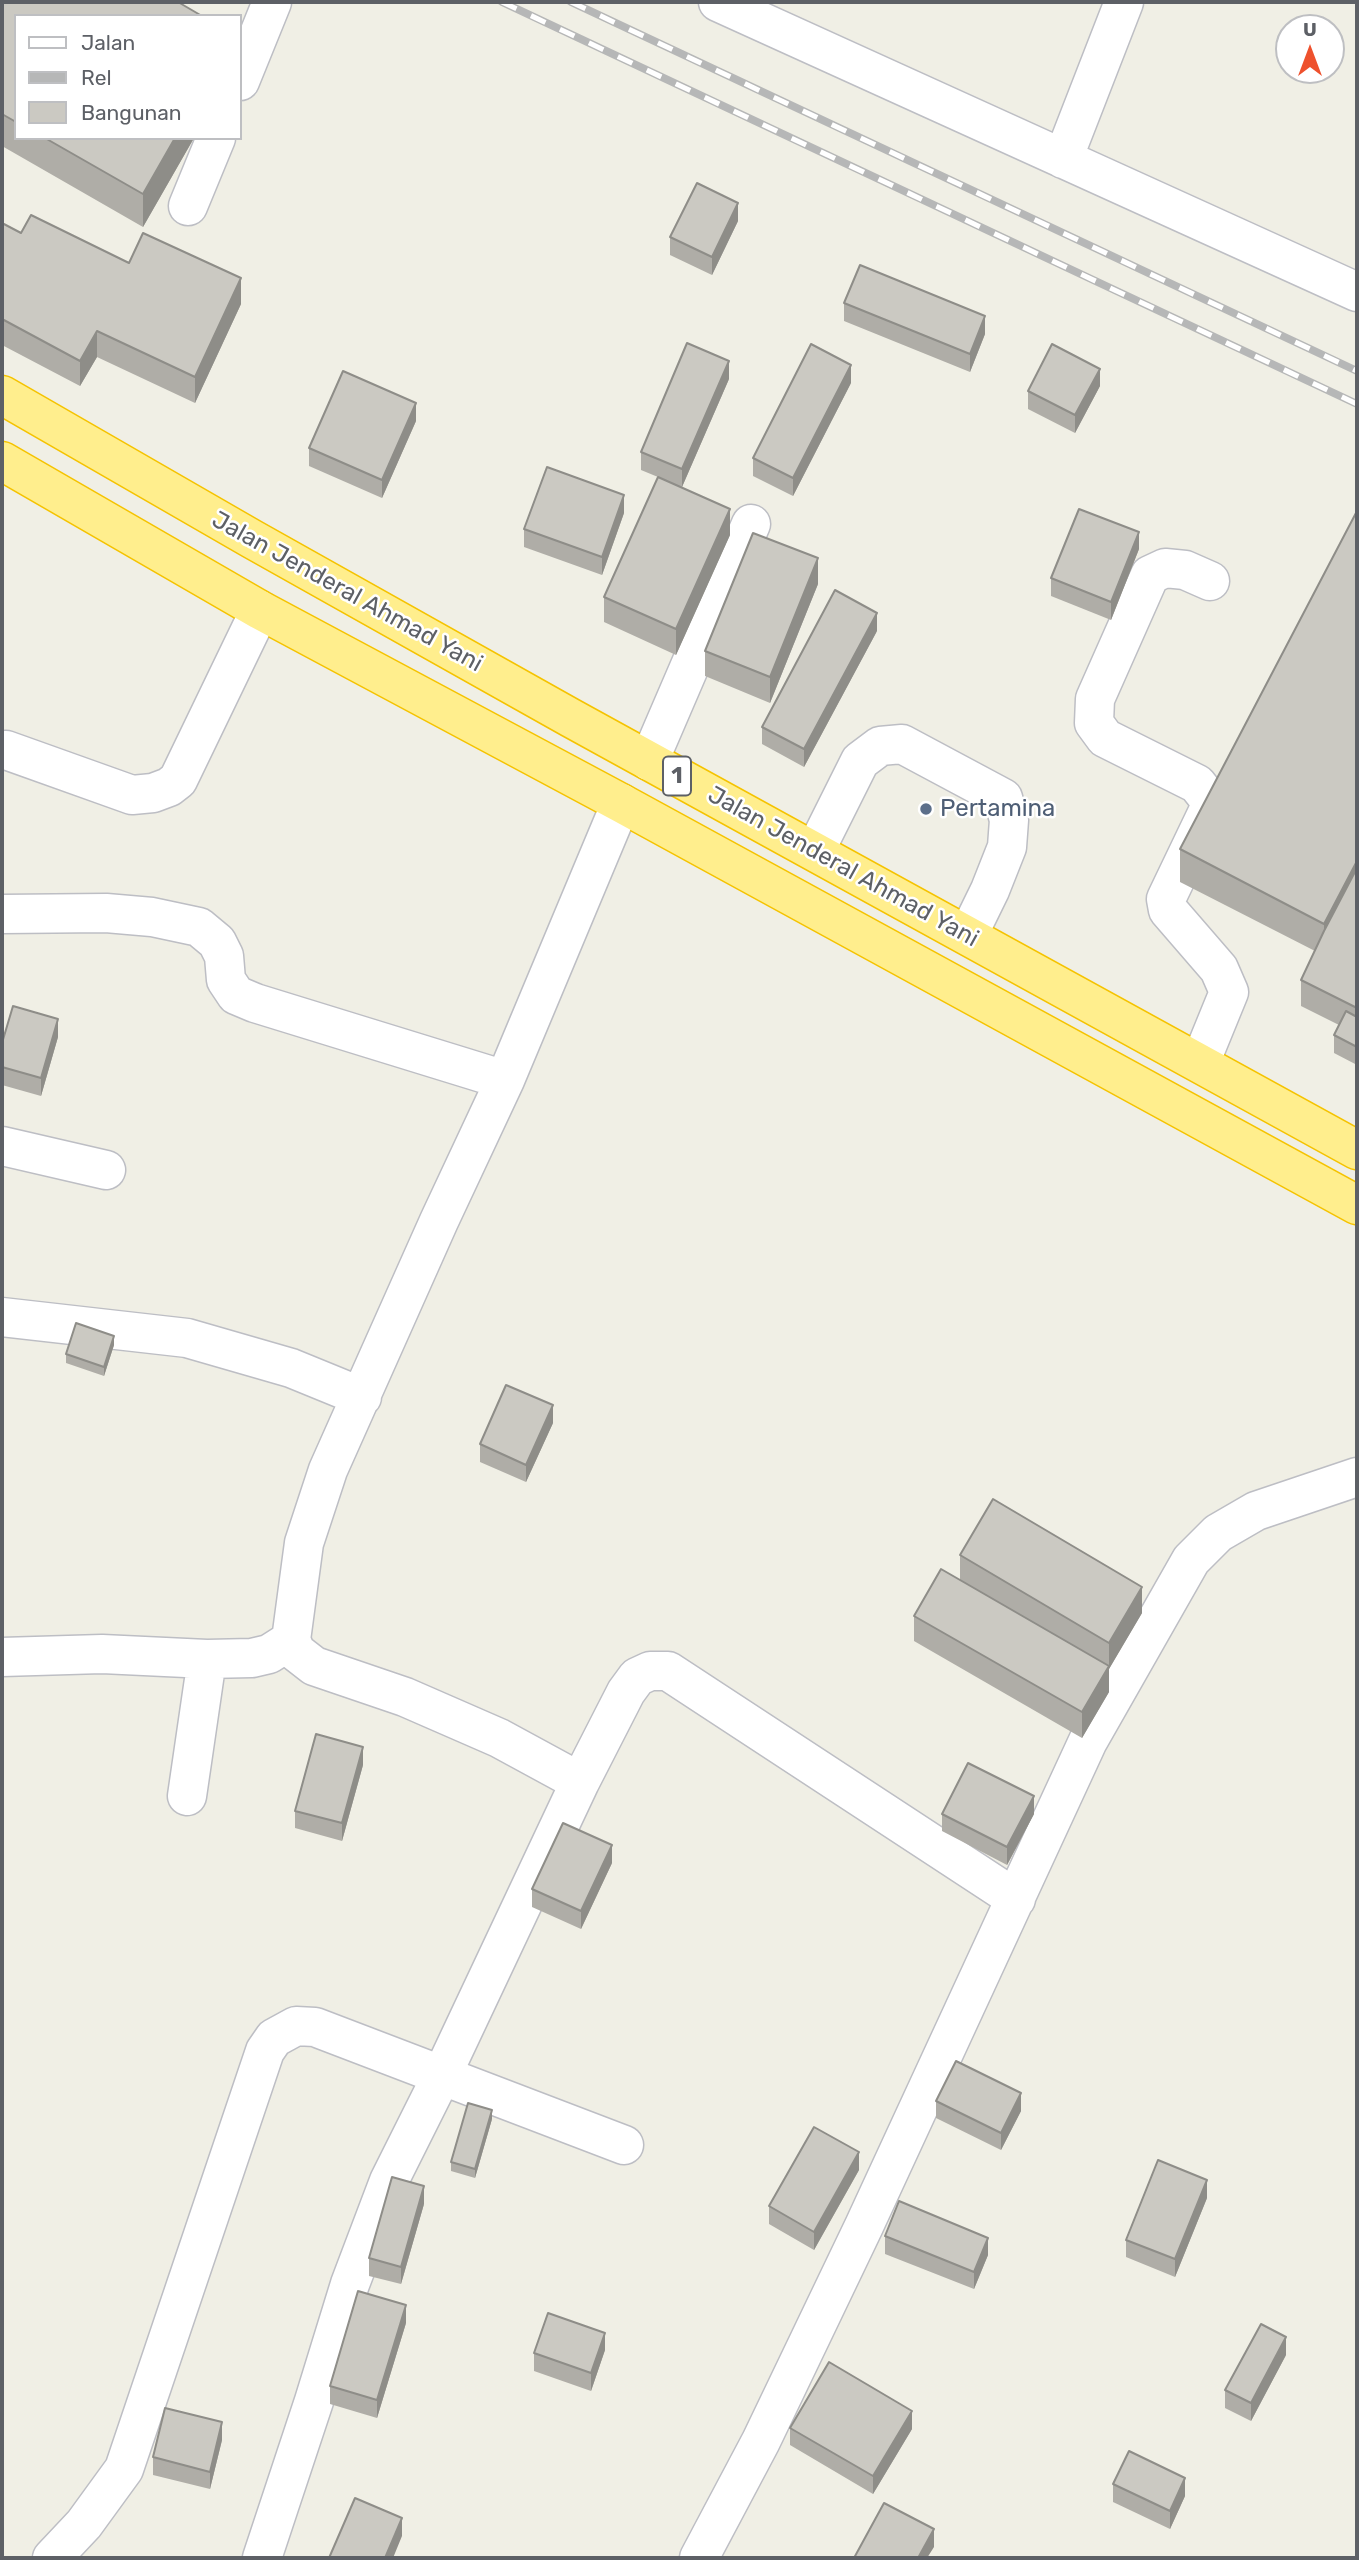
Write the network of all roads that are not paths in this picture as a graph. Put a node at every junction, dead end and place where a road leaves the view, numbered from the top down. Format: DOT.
graph roads {
  1 [pos="272,2"];
  2 [pos="718,2"];
  3 [pos="1124,2"];
  4 [pos="242,75"];
  5 [pos="215,140"];
  6 [pos="1063,159"];
  7 [pos="188,206"];
  8 [pos="1357,292"];
  9 [pos="2,395"];
  10 [pos="2,461"];
  11 [pos="751,524"];
  12 [pos="1210,581"];
  13 [pos="260,610"];
  14 [pos="6,750"];
  15 [pos="649,761"];
  16 [pos="621,803"];
  17 [pos="815,851"];
  18 [pos="2,914"];
  19 [pos="968,935"];
  20 [pos="1199,1063"];
  21 [pos="505,1080"];
  22 [pos="2,1146"];
  23 [pos="1357,1150"];
  24 [pos="106,1170"];
  25 [pos="1357,1205"];
  26 [pos="2,1317"];
  27 [pos="362,1397"];
  28 [pos="1357,1476"];
  29 [pos="291,1640"];
  30 [pos="2,1657"];
  31 [pos="207,1659"];
  32 [pos="580,1782"];
  33 [pos="187,1796"];
  34 [pos="1016,1899"];
  35 [pos="442,2074"];
  36 [pos="624,2145"];
  37 [pos="52,2558"];
  38 [pos="262,2558"];
  39 [pos="699,2558"];
  1 -- 4 [label="street"];
  2 -- 6 [label="street"];
  3 -- 6 [label="street"];
  5 -- 7 [label="street"];
  6 -- 8 [label="street"];
  9 -- 15 [label="highway, Jalan Jenderal Ahmad Yani / 1"];
  10 -- 13 [label="highway, Jalan Jenderal Ahmad Yani / 1"];
  11 -- 15 [label="street"];
  12 -- 20 [label="street"];
  13 -- 14 [label="street"];
  13 -- 16 [label="highway, Jalan Jenderal Ahmad Yani / 1"];
  15 -- 17 [label="highway, Jalan Jenderal Ahmad Yani / 1"];
  16 -- 21 [label="street"];
  16 -- 25 [label="highway, Jalan Jenderal Ahmad Yani / 1"];
  17 -- 19 [label="highway, Jalan Jenderal Ahmad Yani / 1"];
  17 -- 19 [label="street"];
  18 -- 21 [label="street"];
  19 -- 20 [label="highway, Jalan Jenderal Ahmad Yani / 1"];
  20 -- 23 [label="highway, Jalan Jenderal Ahmad Yani / 1"];
  21 -- 27 [label="street"];
  22 -- 24 [label="street"];
  26 -- 27 [label="street"];
  27 -- 29 [label="street"];
  28 -- 34 [label="street"];
  29 -- 31 [label="street"];
  29 -- 32 [label="street"];
  30 -- 31 [label="street"];
  31 -- 33 [label="street"];
  32 -- 34 [label="street"];
  32 -- 35 [label="street"];
  34 -- 39 [label="street"];
  35 -- 36 [label="street"];
  35 -- 37 [label="street"];
  35 -- 38 [label="street"];
}
